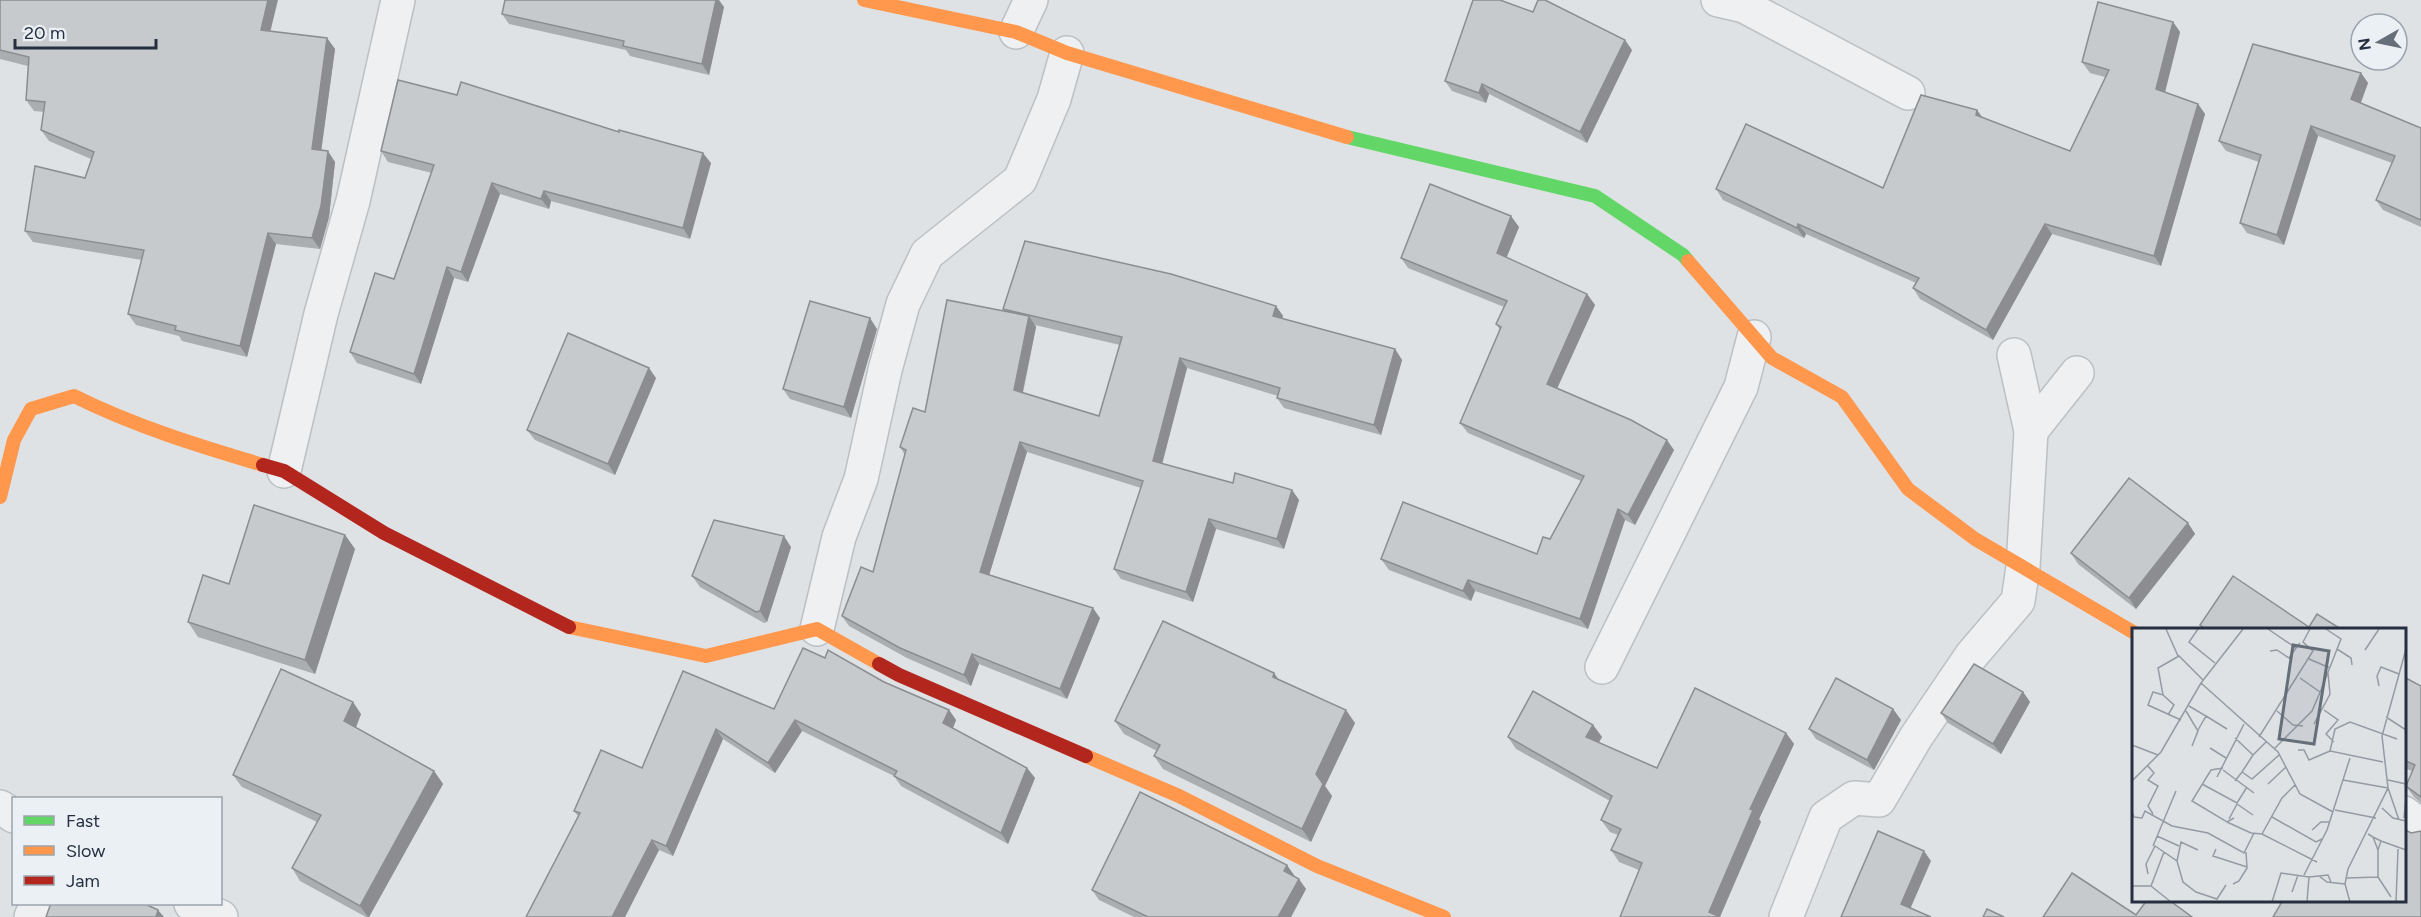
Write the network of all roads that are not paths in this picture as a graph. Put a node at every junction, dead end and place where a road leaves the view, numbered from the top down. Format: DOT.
graph roads {
  1 [pos="398,0"];
  2 [pos="864,0"];
  3 [pos="1031,0"];
  4 [pos="1718,0"];
  5 [pos="1016,32"];
  6 [pos="1067,53"];
  7 [pos="1908,93"];
  8 [pos="1754,337"];
  9 [pos="2014,355"];
  10 [pos="2077,374"];
  11 [pos="2031,431"];
  12 [pos="284,471"];
  13 [pos="0,497"];
  14 [pos="2023,567"];
  15 [pos="817,629"];
  16 [pos="2132,631"];
  17 [pos="1602,667"];
  18 [pos="2406,815"];
  19 [pos="2421,826"];
  20 [pos="195,905"];
  21 [pos="221,917"];
  22 [pos="1444,917"];
  23 [pos="1786,917"];
  1 -- 12 [label="street"];
  2 -- 5 [label="street"];
  3 -- 5 [label="street"];
  4 -- 7 [label="street"];
  5 -- 6 [label="street"];
  6 -- 8 [label="street"];
  6 -- 15 [label="street"];
  8 -- 14 [label="street"];
  8 -- 17 [label="street"];
  9 -- 11 [label="street"];
  10 -- 11 [label="street"];
  11 -- 14 [label="street"];
  12 -- 13 [label="street"];
  12 -- 15 [label="street"];
  14 -- 16 [label="street"];
  14 -- 23 [label="street"];
  15 -- 22 [label="street"];
  18 -- 19 [label="street"];
  20 -- 21 [label="street"];
}
